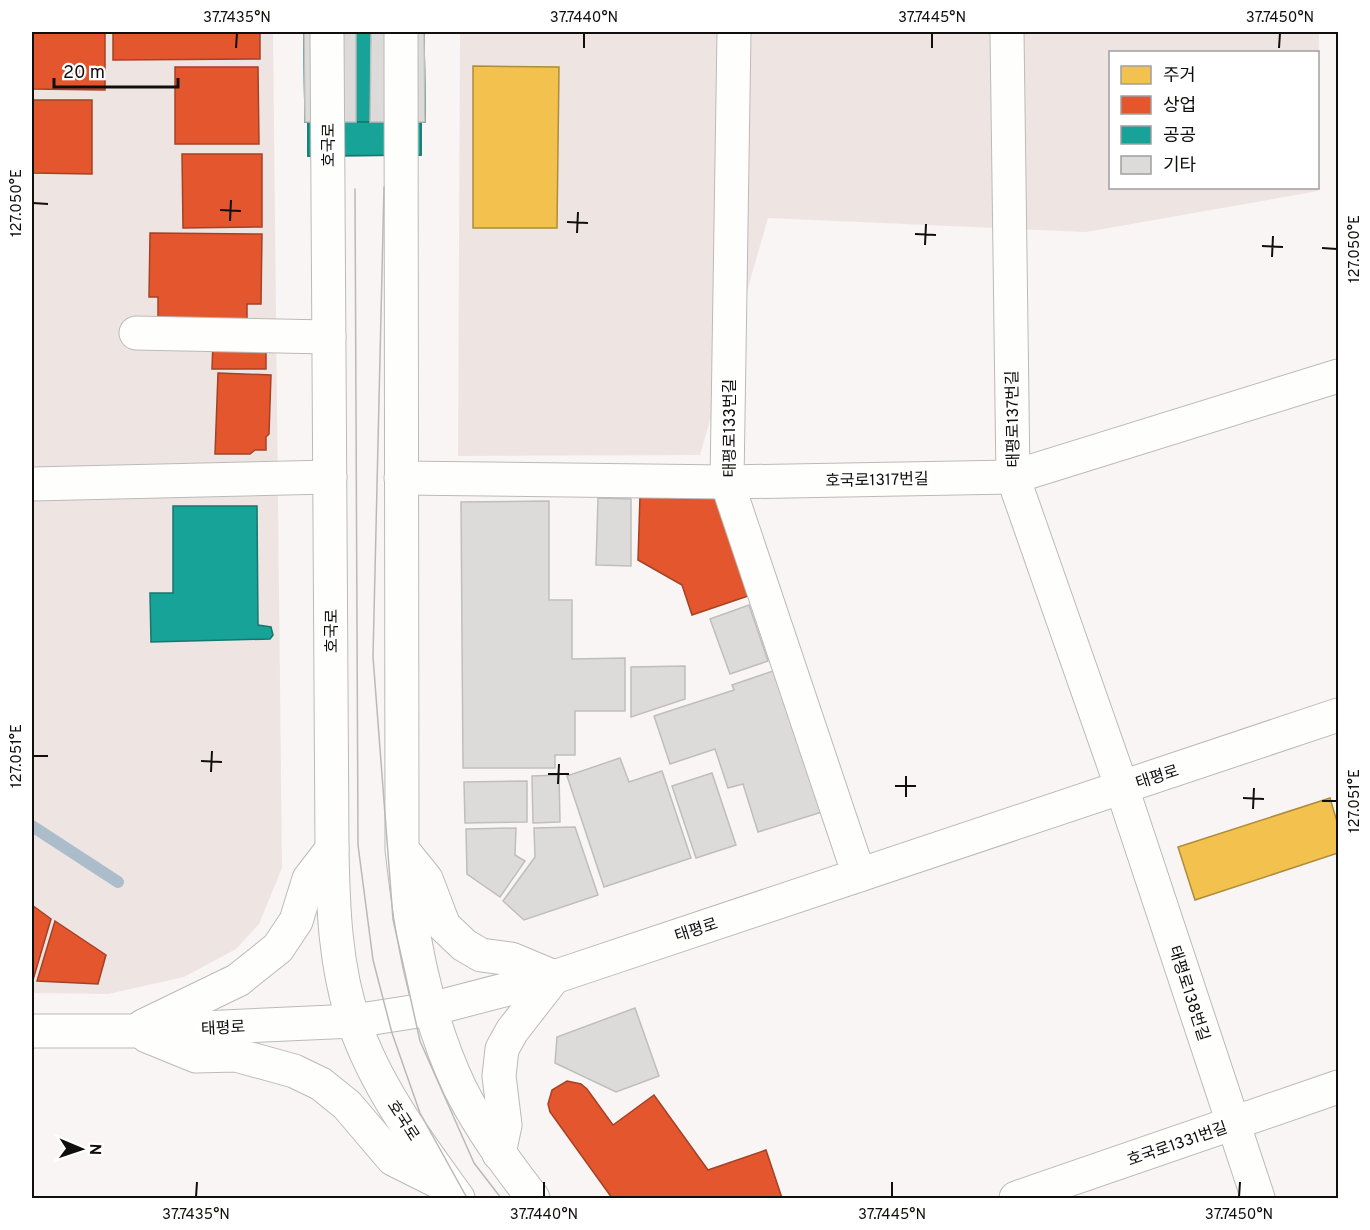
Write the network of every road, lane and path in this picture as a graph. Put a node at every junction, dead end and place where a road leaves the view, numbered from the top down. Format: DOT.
graph roads {
  1 [pos="327,32"];
  2 [pos="401,32"];
  3 [pos="734,32"];
  4 [pos="1007,32"];
  5 [pos="136,333"];
  6 [pos="329,337"];
  7 [pos="1338,376"];
  8 [pos="330,477"];
  9 [pos="1013,477"];
  10 [pos="401,478"];
  11 [pos="727,482"];
  12 [pos="32,484"];
  13 [pos="1338,716"];
  14 [pos="1122,788"];
  15 [pos="332,849"];
  16 [pos="402,849"];
  17 [pos="859,875"];
  18 [pos="554,976"];
  19 [pos="431,1009"];
  20 [pos="354,1022"];
  21 [pos="32,1031"];
  22 [pos="134,1031"];
  23 [pos="1338,1087"];
  24 [pos="1233,1123"];
  25 [pos="499,1154"];
  26 [pos="455,1193"];
  27 [pos="533,1198"];
  28 [pos="1016,1198"];
  29 [pos="1258,1198"];
  1 -- 6 [label="street, 호국로"];
  2 -- 10 [label="street"];
  3 -- 11 [label="street, 태평로133번길"];
  4 -- 9 [label="street, 태평로137번길"];
  5 -- 6 [label="street"];
  6 -- 8 [label="street, 호국로"];
  7 -- 9 [label="street, 호국로1317번길"];
  8 -- 12 [label="street"];
  8 -- 15 [label="street, 호국로"];
  9 -- 11 [label="street, 호국로1317번길"];
  9 -- 14 [label="street, 태평로137번길"];
  10 -- 11 [label="street, 호국로1317번길"];
  10 -- 16 [label="street"];
  11 -- 17 [label="street, 태평로133번길"];
  13 -- 14 [label="street, 태평로"];
  14 -- 17 [label="street, 태평로"];
  14 -- 24 [label="street, 태평로138번길"];
  15 -- 20 [label="street, 호국로"];
  15 -- 22 [label="street"];
  16 -- 18 [label="street"];
  16 -- 19 [label="street"];
  17 -- 18 [label="street, 태평로"];
  18 -- 19 [label="street, 태평로"];
  18 -- 25 [label="street"];
  19 -- 20 [label="street, 태평로"];
  19 -- 25 [label="street"];
  20 -- 22 [label="street, 태평로"];
  20 -- 26 [label="street, 호국로"];
  21 -- 22 [label="street, 태평로"];
  22 -- 26 [label="street"];
  23 -- 24 [label="street, 호국로1331번길"];
  24 -- 28 [label="street, 호국로1331번길"];
  24 -- 29 [label="street, 태평로138번길"];
  25 -- 27 [label="street"];
}
